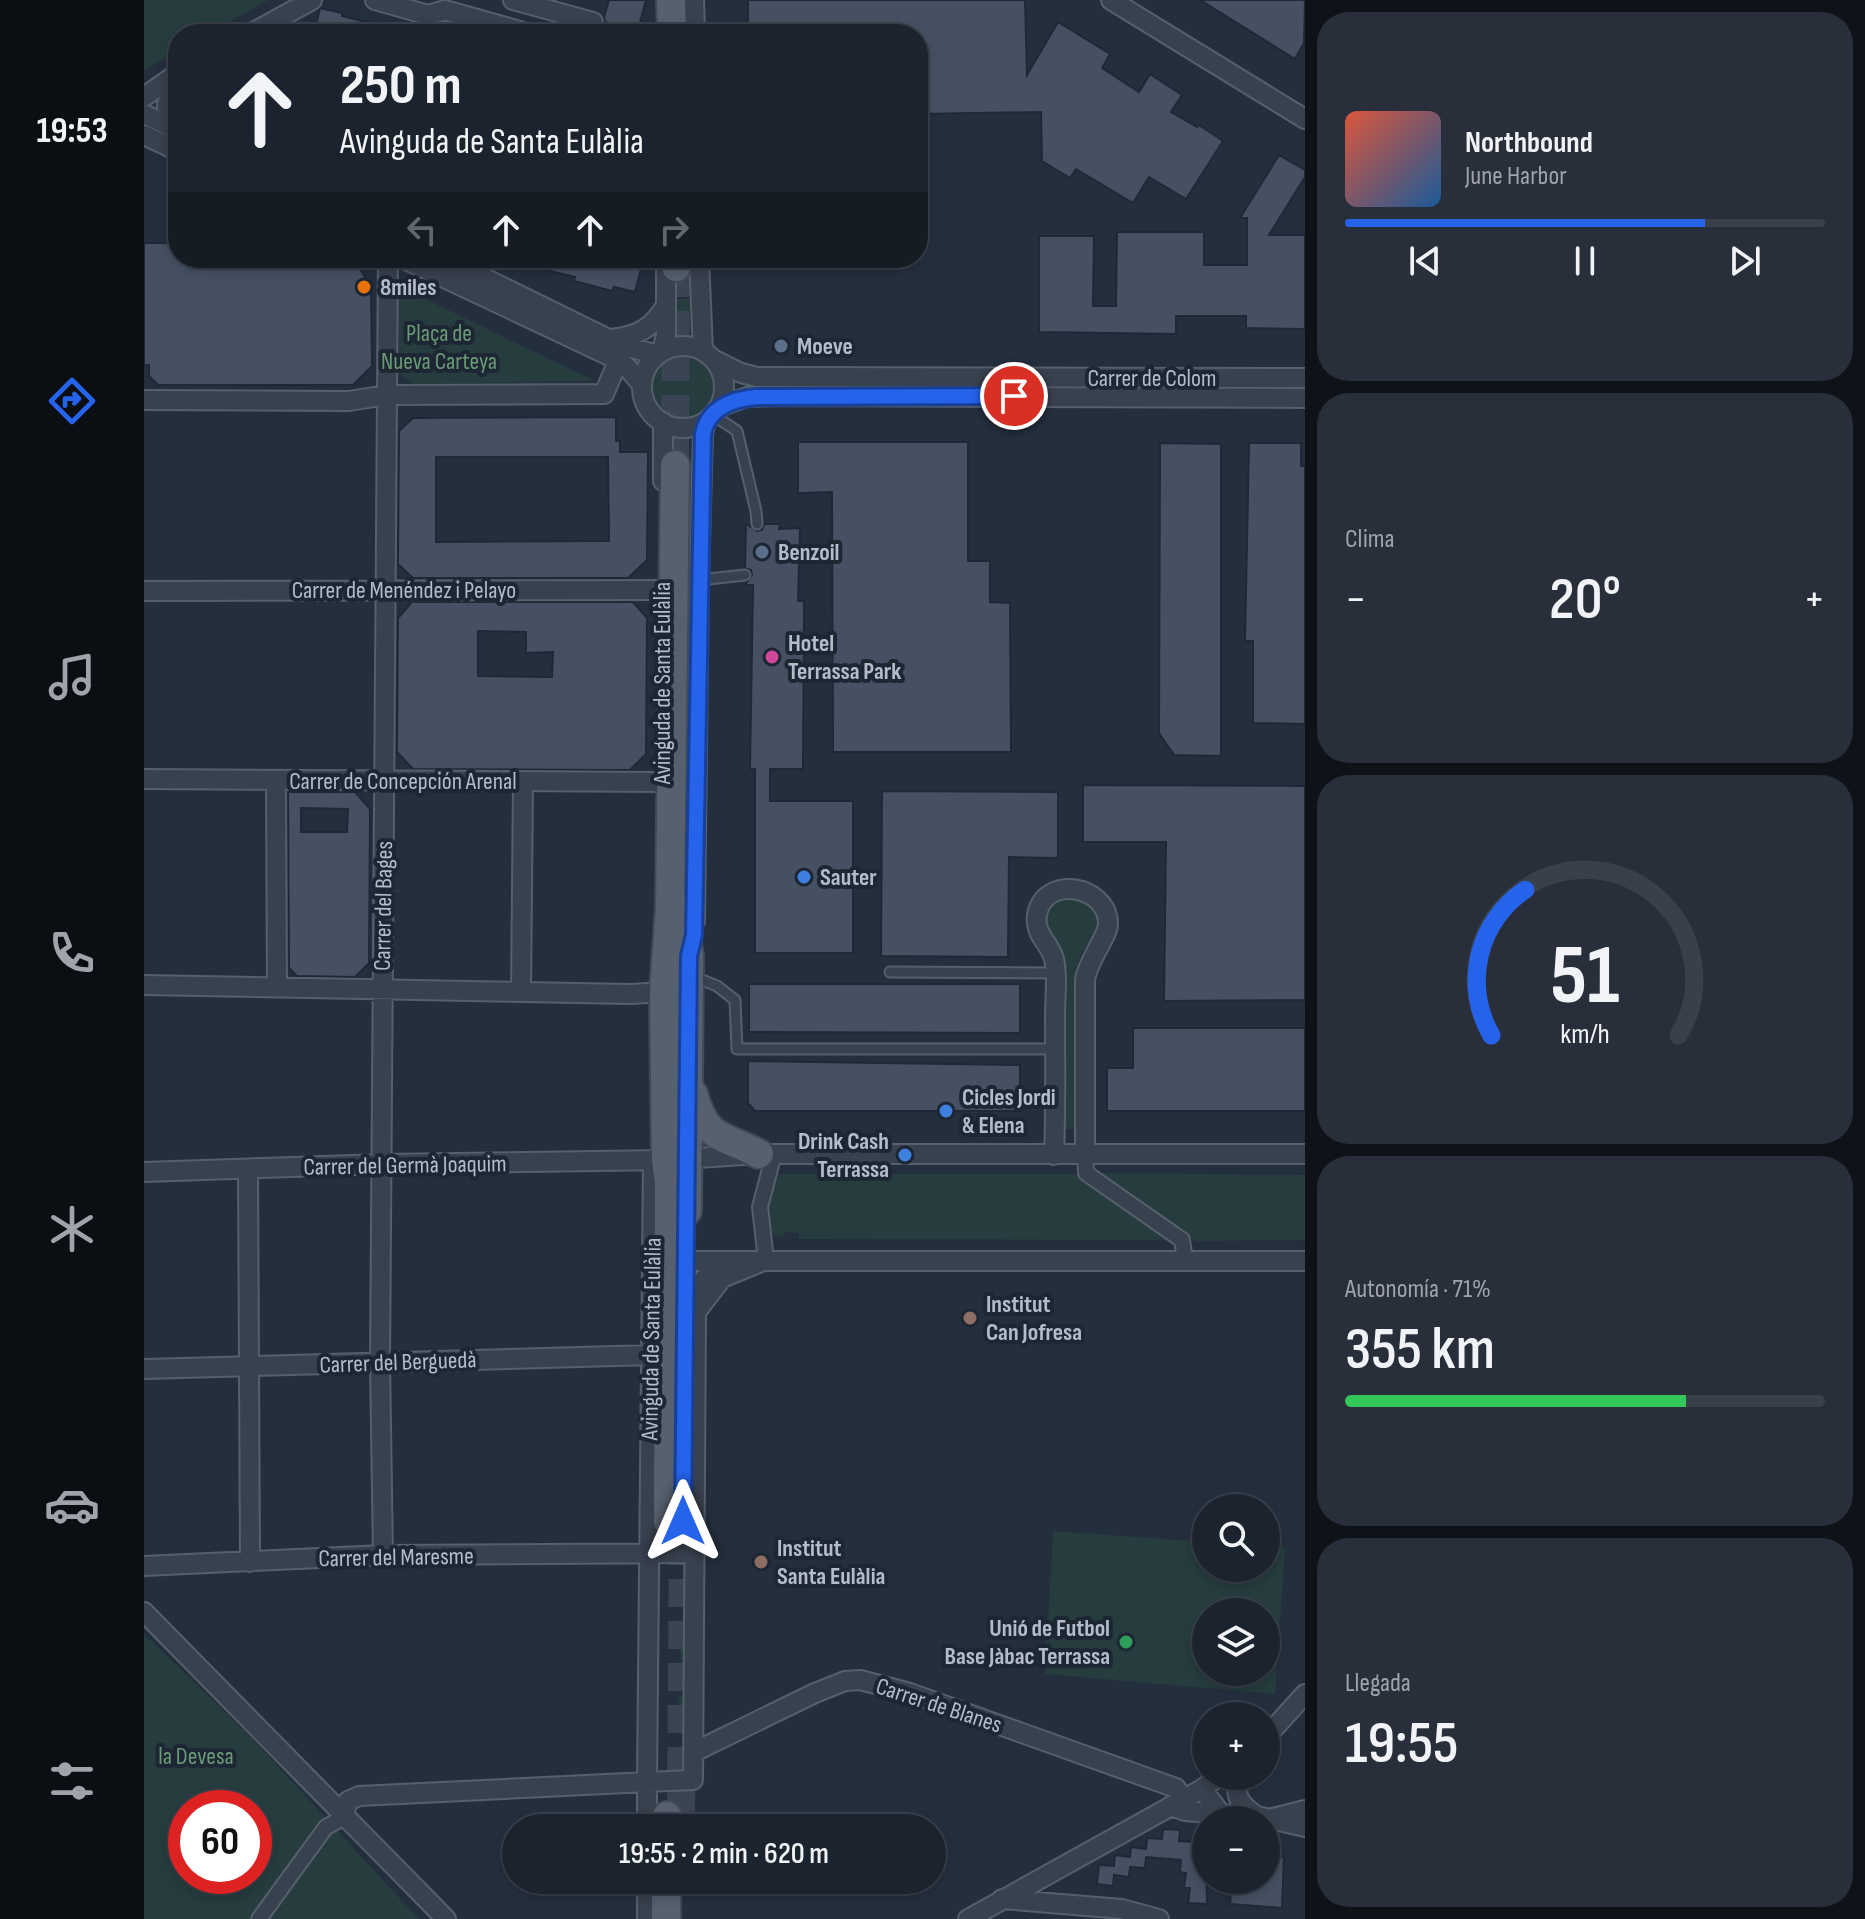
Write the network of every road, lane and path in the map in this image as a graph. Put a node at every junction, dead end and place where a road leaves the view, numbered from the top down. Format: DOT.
graph roads {
  1 [pos="312,0"];
  2 [pos="375,0"];
  3 [pos="513,0"];
  4 [pos="658,0"];
  5 [pos="671,0"];
  6 [pos="683,0"];
  7 [pos="694,0"];
  8 [pos="1111,0"];
  9 [pos="282,24"];
  10 [pos="494,24"];
  11 [pos="581,24"];
  12 [pos="659,24"];
  13 [pos="672,24"];
  14 [pos="684,24"];
  15 [pos="695,24"];
  16 [pos="168,80"];
  17 [pos="144,97"];
  18 [pos="144,114"];
  19 [pos="1305,119"];
  20 [pos="168,126"];
  21 [pos="144,135"];
  22 [pos="168,146"];
  23 [pos="388,268"];
  24 [pos="423,268"];
  25 [pos="465,268"];
  26 [pos="679,268"];
  27 [pos="684,268"];
  28 [pos="666,305"];
  29 [pos="611,339"];
  30 [pos="660,353"];
  31 [pos="709,355"];
  32 [pos="618,361"];
  33 [pos="1305,378"];
  34 [pos="642,385"];
  35 [pos="387,395"];
  36 [pos="1305,398"];
  37 [pos="144,400"];
  38 [pos="713,414"];
  39 [pos="663,422"];
  40 [pos="757,524"];
  41 [pos="745,575"];
  42 [pos="699,580"];
  43 [pos="387,590"];
  44 [pos="663,590"];
  45 [pos="144,591"];
  46 [pos="144,779"];
  47 [pos="386,779"];
  48 [pos="276,780"];
  49 [pos="523,782"];
  50 [pos="661,782"];
  51 [pos="695,968"];
  52 [pos="890,972"];
  53 [pos="1055,973"];
  54 [pos="144,985"];
  55 [pos="277,988"];
  56 [pos="382,991"];
  57 [pos="521,992"];
  58 [pos="664,992"];
  59 [pos="1055,1049"];
  60 [pos="688,1075"];
  61 [pos="767,1154"];
  62 [pos="1305,1154"];
  63 [pos="1054,1155"];
  64 [pos="1085,1155"];
  65 [pos="383,1164"];
  66 [pos="248,1169"];
  67 [pos="666,1169"];
  68 [pos="144,1172"];
  69 [pos="686,1258"];
  70 [pos="766,1260"];
  71 [pos="1185,1260"];
  72 [pos="722,1261"];
  73 [pos="1305,1261"];
  74 [pos="684,1314"];
  75 [pos="651,1355"];
  76 [pos="380,1363"];
  77 [pos="250,1366"];
  78 [pos="144,1369"];
  79 [pos="695,1553"];
  80 [pos="648,1554"];
  81 [pos="383,1555"];
  82 [pos="250,1562"];
  83 [pos="144,1566"];
  84 [pos="144,1612"];
  85 [pos="1305,1694"];
  86 [pos="1280,1722"];
  87 [pos="694,1752"];
  88 [pos="647,1782"];
  89 [pos="1197,1790"];
  90 [pos="1217,1790"];
  91 [pos="1237,1790"];
  92 [pos="1177,1802"];
  93 [pos="1239,1806"];
  94 [pos="1246,1806"];
  95 [pos="342,1808"];
  96 [pos="1305,1810"];
  97 [pos="1192,1812"];
  98 [pos="1280,1812"];
  99 [pos="664,1814"];
  100 [pos="1280,1820"];
  101 [pos="1305,1827"];
  102 [pos="647,1894"];
  103 [pos="666,1894"];
  104 [pos="681,1894"];
  105 [pos="1002,1899"];
  106 [pos="259,1919"];
  107 [pos="446,1919"];
  108 [pos="647,1919"];
  109 [pos="666,1919"];
  110 [pos="680,1919"];
  111 [pos="968,1919"];
  112 [pos="1159,1919"];
  1 -- 9 [label="street"];
  2 -- 10 [label="street"];
  3 -- 11 [label="street"];
  4 -- 12 [label="street"];
  5 -- 13 [label="main road"];
  6 -- 14 [label="main road"];
  7 -- 15 [label="street"];
  8 -- 19 [label="street"];
  16 -- 17 [label="street"];
  18 -- 20 [label="street"];
  21 -- 22 [label="street"];
  23 -- 35 [label="street, Carrer del Bages"];
  24 -- 32 [label="street"];
  25 -- 29 [label="street"];
  26 -- 28 [label="street"];
  27 -- 31 [label="street"];
  28 -- 29 [label="street"];
  28 -- 30 [label="street"];
  29 -- 30 [label="street"];
  30 -- 31 [label="street"];
  30 -- 34 [label="street"];
  31 -- 33 [label="street, Carrer de Colom"];
  31 -- 38 [label="street"];
  32 -- 34 [label="street"];
  32 -- 35 [label="street"];
  34 -- 39 [label="street"];
  35 -- 37 [label="street"];
  35 -- 43 [label="street, Carrer del Bages"];
  36 -- 38 [label="street, Carrer de Colom"];
  38 -- 39 [label="street"];
  38 -- 40 [label="lane"];
  38 -- 42 [label="street, Avinguda de Santa Eulàlia"];
  39 -- 44 [label="street, Avinguda de Santa Eulàlia"];
  41 -- 42 [label="lane"];
  42 -- 51 [label="street, Avinguda de Santa Eulàlia"];
  43 -- 44 [label="street, Carrer de Menéndez i Pelayo"];
  43 -- 45 [label="street, Carrer de Menéndez i Pelayo"];
  43 -- 47 [label="street, Carrer del Bages"];
  44 -- 50 [label="street, Avinguda de Santa Eulàlia"];
  46 -- 48 [label="street, Carrer de Concepción Arenal"];
  47 -- 48 [label="street, Carrer de Concepción Arenal"];
  47 -- 49 [label="street, Carrer de Concepción Arenal"];
  47 -- 56 [label="street, Carrer del Bages"];
  48 -- 55 [label="street"];
  49 -- 50 [label="street, Carrer de Concepción Arenal"];
  49 -- 57 [label="street"];
  50 -- 58 [label="street, Avinguda de Santa Eulàlia"];
  51 -- 58 [label="main road"];
  51 -- 59 [label="lane"];
  51 -- 60 [label="main road"];
  52 -- 53 [label="lane"];
  53 -- 59 [label="street"];
  53 -- 64 [label="street"];
  54 -- 55 [label="street"];
  55 -- 56 [label="street"];
  56 -- 57 [label="street"];
  56 -- 65 [label="street, Carrer del Bages"];
  57 -- 58 [label="street"];
  58 -- 67 [label="main road"];
  59 -- 63 [label="street"];
  60 -- 61 [label="main road"];
  60 -- 67 [label="main road"];
  61 -- 63 [label="street, Carrer del Germà Joaquim"];
  61 -- 67 [label="street, Carrer del Germà Joaquim"];
  61 -- 70 [label="street"];
  62 -- 64 [label="street, Carrer del Germà Joaquim"];
  63 -- 64 [label="street, Carrer del Germà Joaquim"];
  64 -- 71 [label="street"];
  65 -- 66 [label="street, Carrer del Germà Joaquim"];
  65 -- 67 [label="street, Carrer del Germà Joaquim"];
  65 -- 76 [label="street, Carrer del Bages"];
  66 -- 68 [label="street, Carrer del Germà Joaquim"];
  66 -- 77 [label="street"];
  67 -- 69 [label="main road"];
  67 -- 74 [label="main road"];
  67 -- 75 [label="street, Avinguda de Santa Eulàlia"];
  69 -- 72 [label="street"];
  69 -- 74 [label="main road"];
  70 -- 71 [label="street"];
  70 -- 72 [label="street"];
  70 -- 79 [label="street, Avinguda de Santa Eulàlia"];
  71 -- 73 [label="street"];
  72 -- 74 [label="street"];
  75 -- 76 [label="street, Carrer del Berguedà"];
  75 -- 80 [label="street, Avinguda de Santa Eulàlia"];
  76 -- 77 [label="street, Carrer del Berguedà"];
  76 -- 81 [label="street, Carrer del Bages"];
  77 -- 78 [label="street, Carrer del Berguedà"];
  77 -- 82 [label="street"];
  79 -- 80 [label="street, Carrer del Maresme"];
  79 -- 87 [label="street, Avinguda de Santa Eulàlia"];
  80 -- 81 [label="street, Carrer del Maresme"];
  80 -- 88 [label="street, Avinguda de Santa Eulàlia"];
  81 -- 82 [label="street, Carrer del Maresme"];
  82 -- 83 [label="street, Carrer del Maresme"];
  84 -- 95 [label="street"];
  85 -- 86 [label="street"];
  87 -- 88 [label="street, Avinguda de Santa Eulàlia"];
  87 -- 92 [label="street, Carrer de Blanes"];
  88 -- 95 [label="street"];
  88 -- 99 [label="street, Avinguda de Santa Eulàlia"];
  89 -- 92 [label="street"];
  90 -- 93 [label="street"];
  91 -- 94 [label="street"];
  92 -- 97 [label="street"];
  92 -- 105 [label="street"];
  95 -- 106 [label="street"];
  95 -- 107 [label="street"];
  96 -- 98 [label="street"];
  100 -- 101 [label="street"];
  102 -- 108 [label="street"];
  103 -- 109 [label="main road"];
  104 -- 110 [label="main road"];
  105 -- 111 [label="street"];
  105 -- 112 [label="street"];
}
